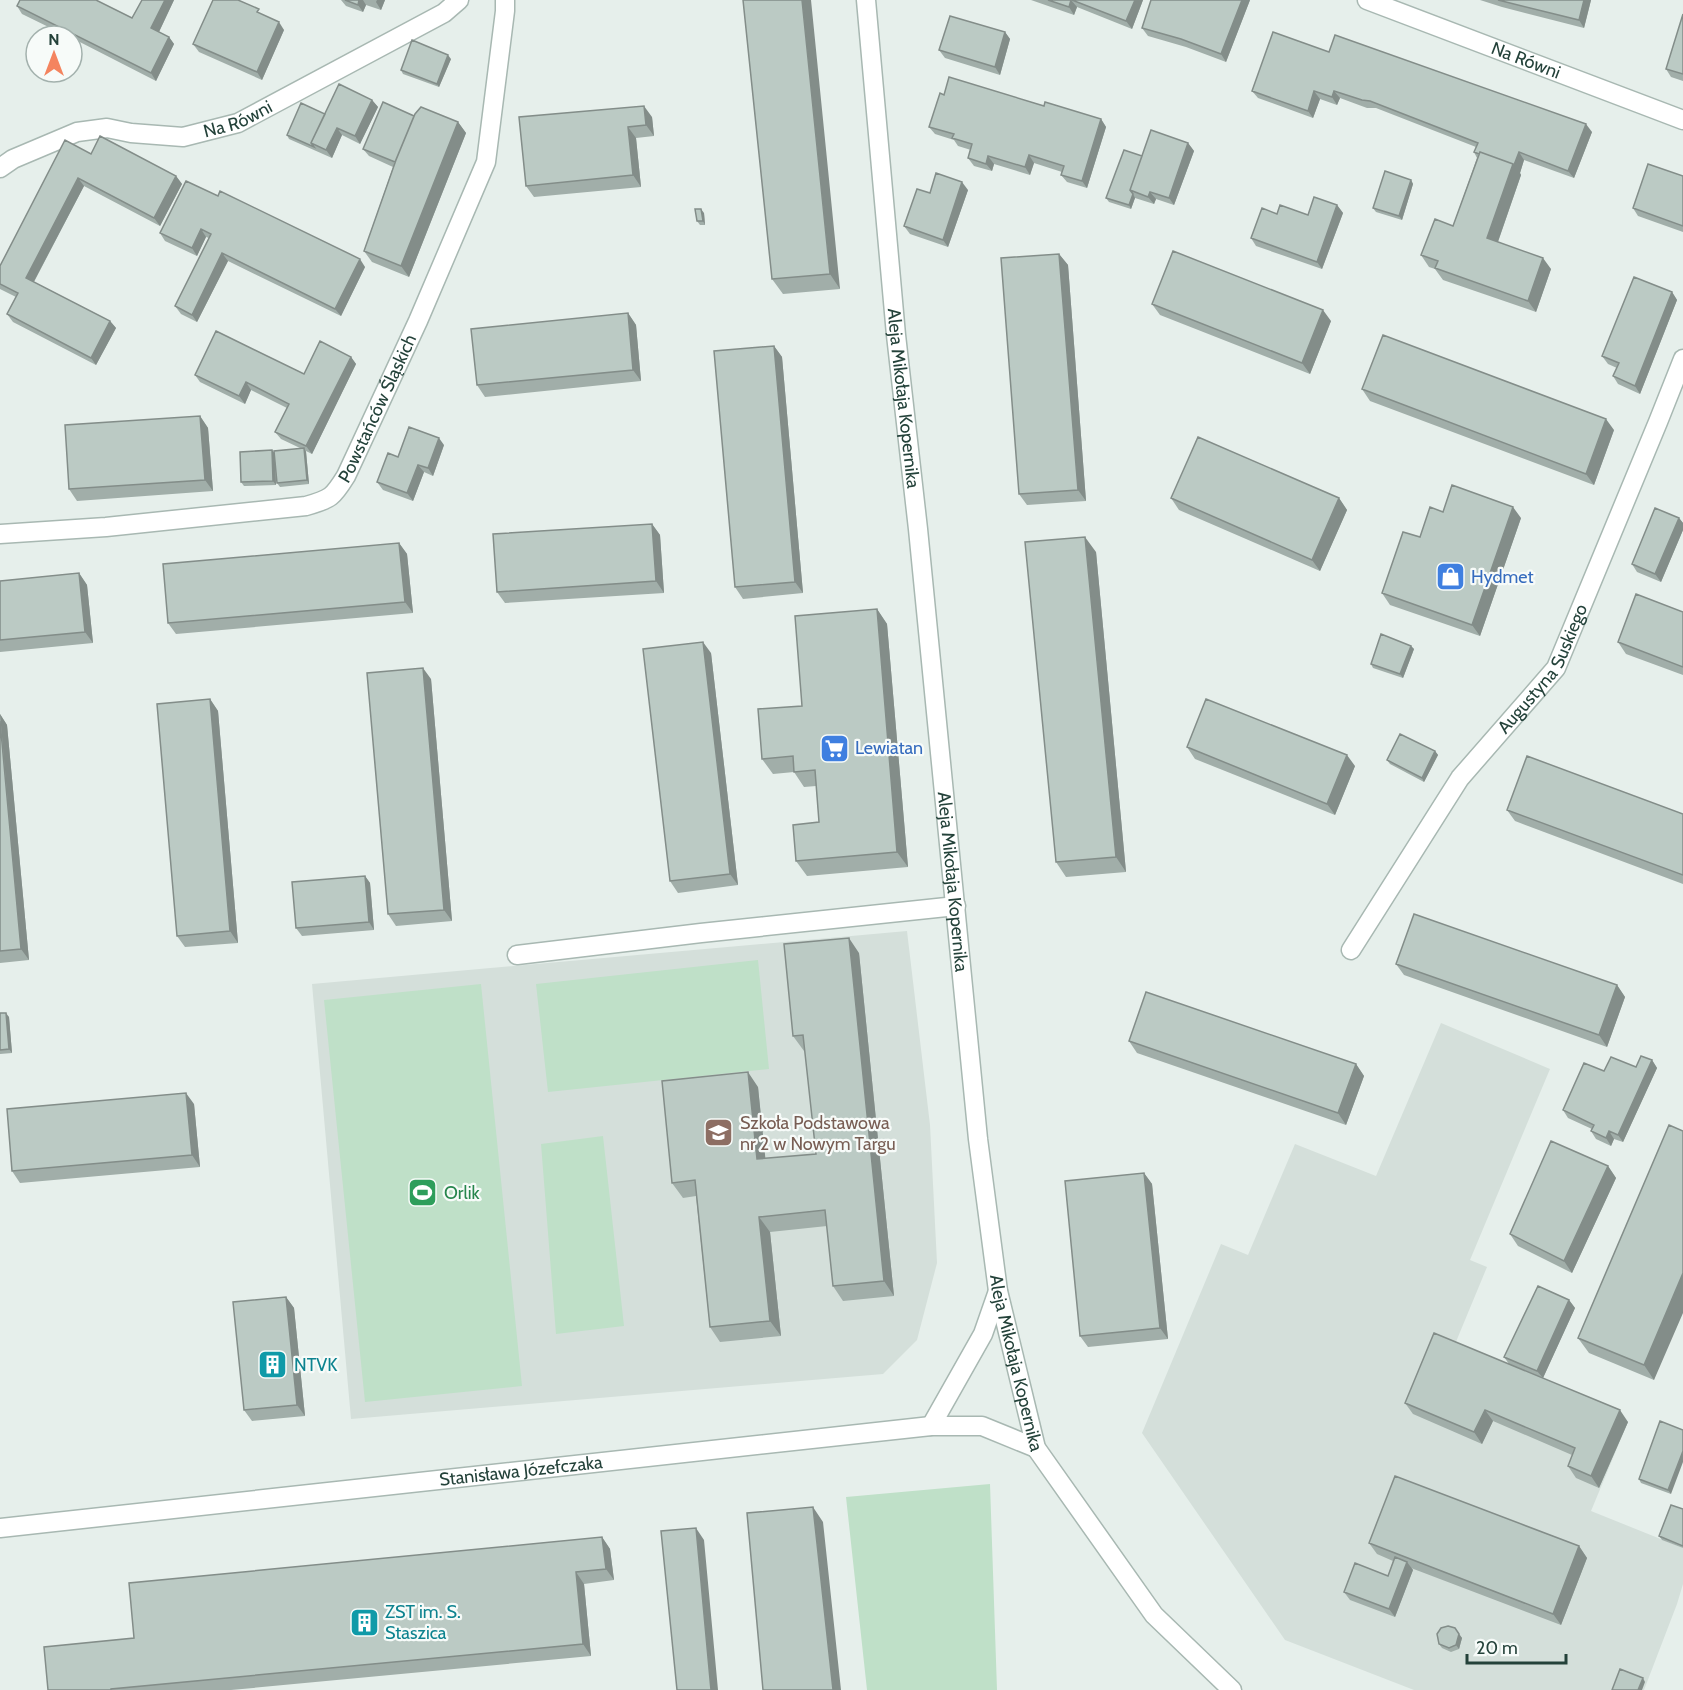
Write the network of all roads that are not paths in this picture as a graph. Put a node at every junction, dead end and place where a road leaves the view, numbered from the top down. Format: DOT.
graph roads {
  1 [pos="459,0"];
  2 [pos="505,0"];
  3 [pos="866,0"];
  4 [pos="1367,0"];
  5 [pos="1683,120"];
  6 [pos="0,168"];
  7 [pos="1683,359"];
  8 [pos="0,534"];
  9 [pos="956,906"];
  10 [pos="1351,950"];
  11 [pos="517,955"];
  12 [pos="998,1291"];
  13 [pos="931,1426"];
  14 [pos="1036,1448"];
  15 [pos="0,1528"];
  16 [pos="1232,1690"];
  1 -- 6 [label="street, Na Równi"];
  2 -- 8 [label="street, Powstańców Śląskich"];
  3 -- 9 [label="street, Aleja Mikołaja Kopernika"];
  4 -- 5 [label="street, Na Równi"];
  7 -- 10 [label="street, Augustyna Suskiego"];
  9 -- 11 [label="street"];
  9 -- 12 [label="street, Aleja Mikołaja Kopernika"];
  12 -- 13 [label="street"];
  12 -- 14 [label="street, Aleja Mikołaja Kopernika"];
  13 -- 14 [label="street, Stanisława Józefczaka"];
  13 -- 15 [label="street, Stanisława Józefczaka"];
  14 -- 16 [label="street, Aleja Mikołaja Kopernika"];
}
